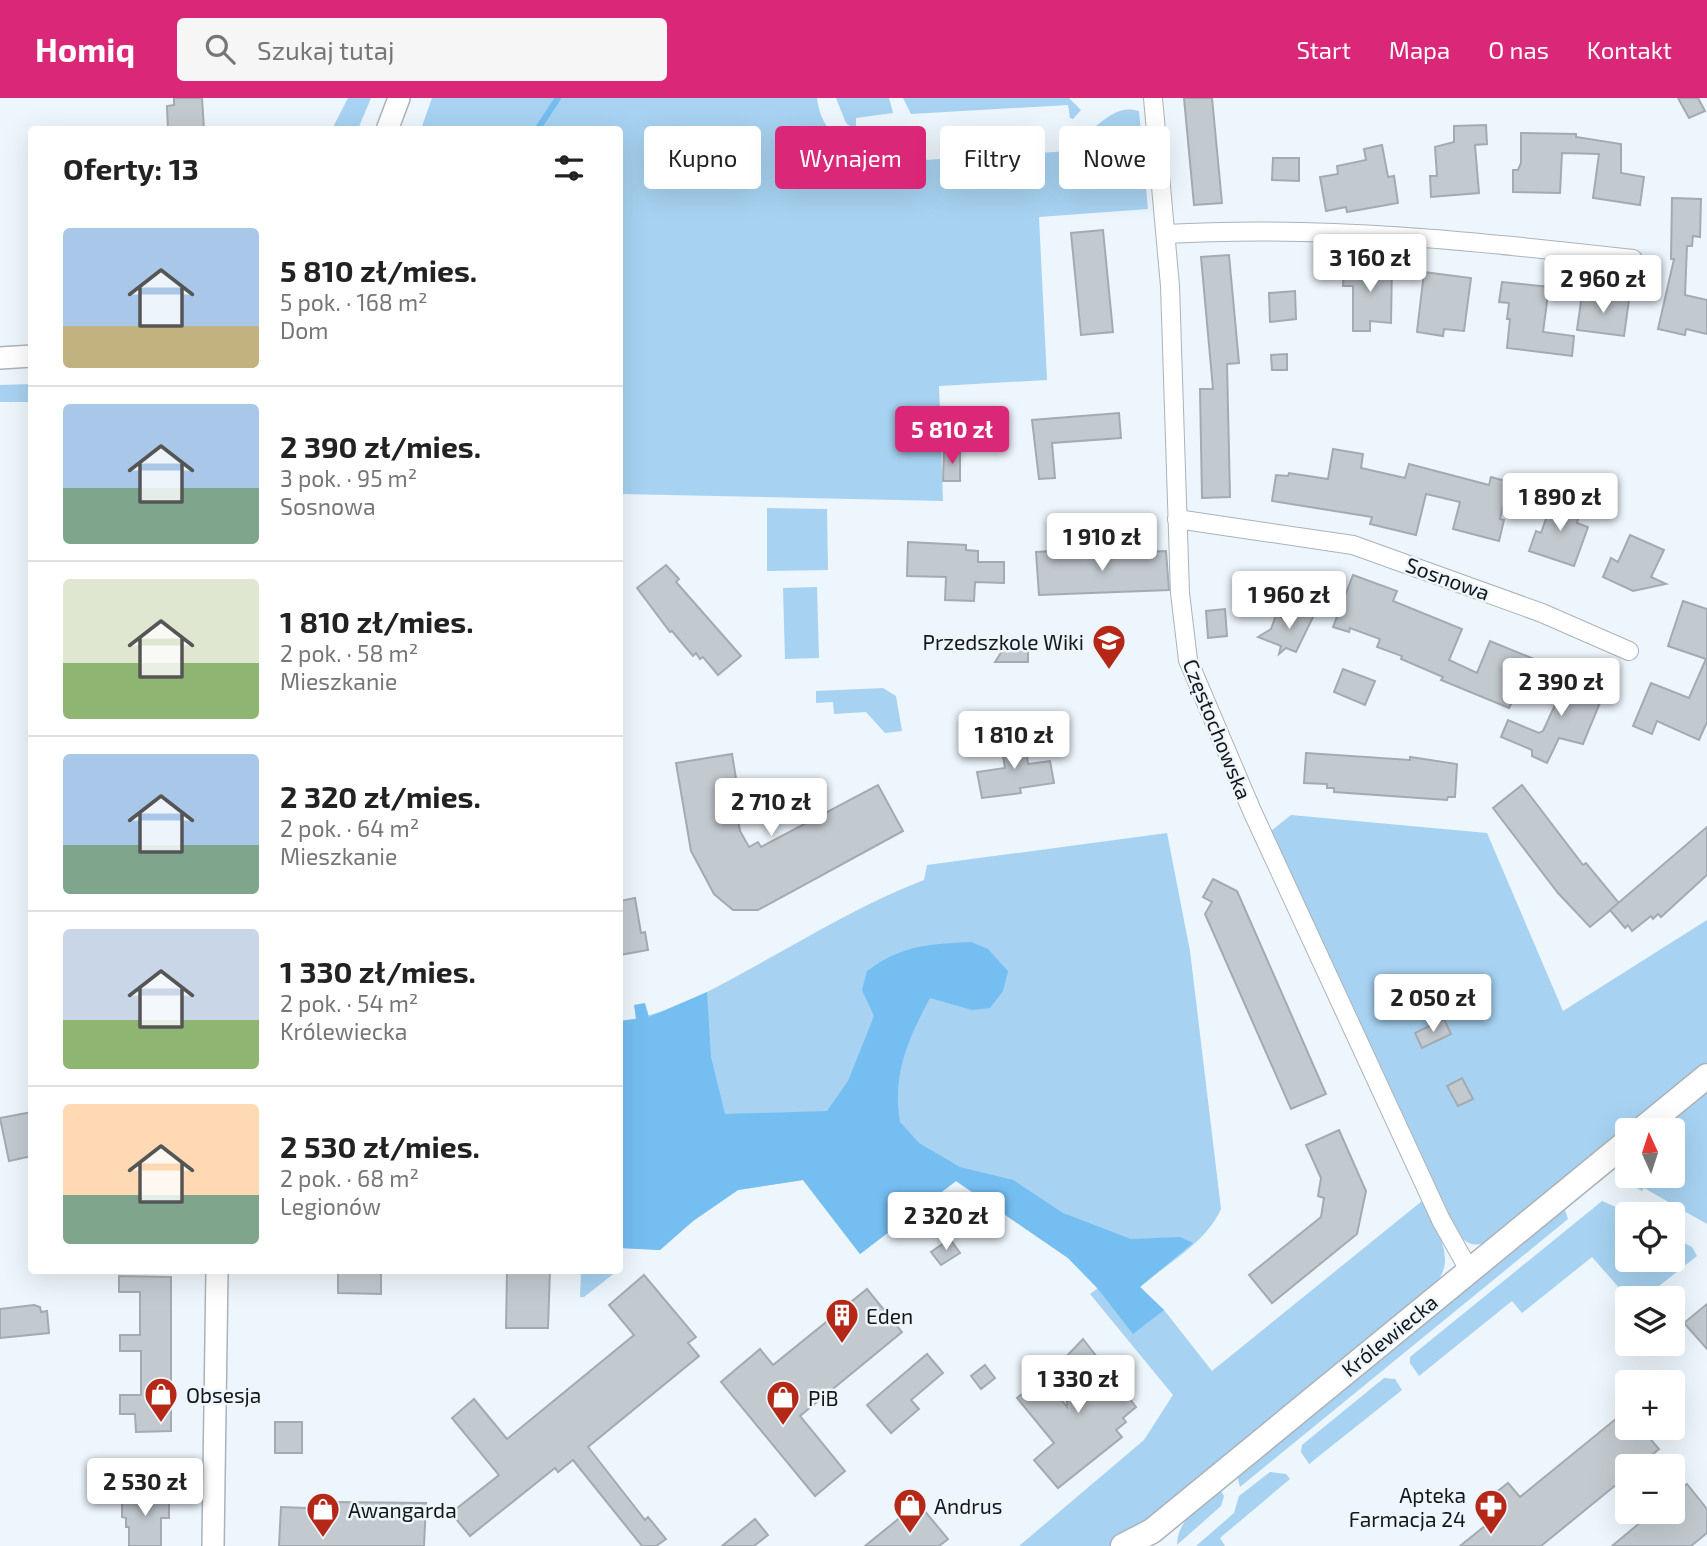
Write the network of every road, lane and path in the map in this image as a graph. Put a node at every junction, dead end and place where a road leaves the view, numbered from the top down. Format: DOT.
graph roads {
  1 [pos="399,98"];
  2 [pos="1153,98"];
  3 [pos="388,126"];
  4 [pos="1167,234"];
  5 [pos="1633,260"];
  6 [pos="28,356"];
  7 [pos="0,358"];
  8 [pos="1177,519"];
  9 [pos="1629,651"];
  10 [pos="1707,1076"];
  11 [pos="1656,1118"];
  12 [pos="1615,1152"];
  13 [pos="1469,1270"];
  14 [pos="217,1274"];
  15 [pos="1148,1539"];
  16 [pos="213,1546"];
  17 [pos="1123,1546"];
  1 -- 3 [label="street"];
  2 -- 4 [label="street, Częstochowska"];
  4 -- 5 [label="street"];
  4 -- 8 [label="street, Częstochowska"];
  6 -- 7 [label="street"];
  8 -- 9 [label="street, Sosnowa"];
  8 -- 13 [label="street, Częstochowska"];
  10 -- 11 [label="main road"];
  12 -- 13 [label="main road, Królewiecka"];
  13 -- 15 [label="main road, Królewiecka"];
  14 -- 16 [label="street"];
  15 -- 17 [label="main road, Królewiecka"];
}
